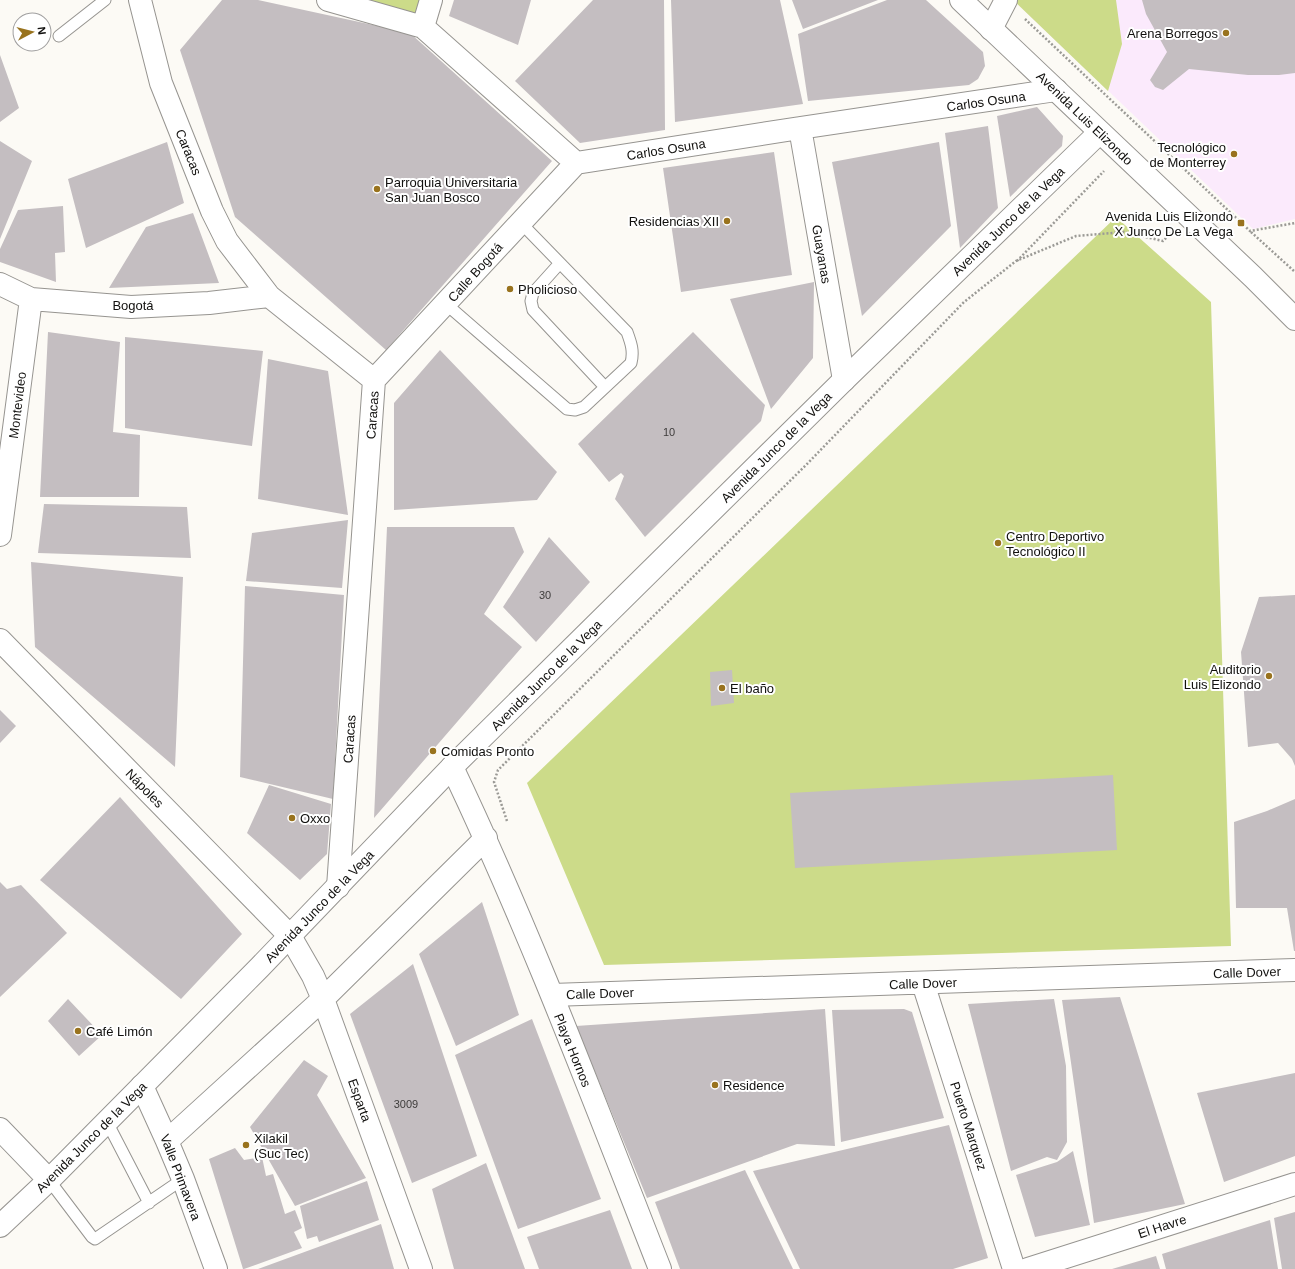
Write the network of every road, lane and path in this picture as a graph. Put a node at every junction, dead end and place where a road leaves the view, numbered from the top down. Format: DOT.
graph roads {
  1 [pos="105,0"];
  2 [pos="140,0"];
  3 [pos="328,0"];
  4 [pos="431,0"];
  5 [pos="961,0"];
  6 [pos="1006,0"];
  7 [pos="423,27"];
  8 [pos="991,29"];
  9 [pos="59,36"];
  10 [pos="1056,90"];
  11 [pos="800,128"];
  12 [pos="1100,132"];
  13 [pos="576,163"];
  14 [pos="1108,167"];
  15 [pos="520,222"];
  16 [pos="1295,224"];
  17 [pos="1173,230"];
  18 [pos="1250,232"];
  19 [pos="1016,261"];
  20 [pos="560,263"];
  21 [pos="1295,272"];
  22 [pos="0,284"];
  23 [pos="268,296"];
  24 [pos="31,299"];
  25 [pos="446,304"];
  26 [pos="1295,319"];
  27 [pos="374,380"];
  28 [pos="844,380"];
  29 [pos="605,387"];
  30 [pos="0,535"];
  31 [pos="0,640"];
  32 [pos="452,767"];
  33 [pos="508,824"];
  34 [pos="486,838"];
  35 [pos="338,887"];
  36 [pos="290,936"];
  37 [pos="1295,970"];
  38 [pos="923,983"];
  39 [pos="552,995"];
  40 [pos="323,999"];
  41 [pos="142,1086"];
  42 [pos="107,1122"];
  43 [pos="0,1129"];
  44 [pos="168,1141"];
  45 [pos="183,1179"];
  46 [pos="49,1180"];
  47 [pos="1295,1184"];
  48 [pos="149,1203"];
  49 [pos="0,1226"];
  50 [pos="216,1269"];
  51 [pos="421,1269"];
  52 [pos="660,1269"];
  53 [pos="1014,1269"];
  54 [pos="1028,1269"];
  1 -- 9 [label="lane"];
  2 -- 23 [label="street, Caracas"];
  3 -- 7 [label="street"];
  4 -- 7 [label="street"];
  5 -- 8 [label="street, Avenida Luis Elizondo"];
  6 -- 8 [label="street"];
  6 -- 18 [label="path"];
  7 -- 13 [label="street"];
  8 -- 10 [label="street, Avenida Luis Elizondo"];
  10 -- 11 [label="street, Carlos Osuna"];
  10 -- 12 [label="street, Avenida Luis Elizondo"];
  11 -- 13 [label="street, Carlos Osuna"];
  11 -- 28 [label="street, Guayanas"];
  12 -- 26 [label="street, Avenida Luis Elizondo"];
  12 -- 28 [label="street, Avenida Junco de la Vega"];
  13 -- 15 [label="street, Calle Bogotá"];
  14 -- 19 [label="path"];
  15 -- 20 [label="lane"];
  15 -- 25 [label="street, Calle Bogotá"];
  16 -- 18 [label="path"];
  17 -- 19 [label="path"];
  18 -- 21 [label="path"];
  19 -- 33 [label="path"];
  20 -- 29 [label="lane"];
  20 -- 29 [label="lane"];
  22 -- 24 [label="street, Bogotá"];
  23 -- 24 [label="street, Bogotá"];
  23 -- 27 [label="street, Caracas"];
  24 -- 30 [label="street, Montevideo"];
  25 -- 27 [label="street, Calle Bogotá"];
  25 -- 29 [label="lane"];
  27 -- 35 [label="street, Caracas"];
  28 -- 32 [label="street, Avenida Junco de la Vega"];
  31 -- 36 [label="street, Nápoles"];
  32 -- 34 [label="street, Playa Hornos"];
  32 -- 35 [label="street, Avenida Junco de la Vega"];
  34 -- 39 [label="street, Playa Hornos"];
  34 -- 40 [label="street"];
  35 -- 36 [label="street, Avenida Junco de la Vega"];
  36 -- 40 [label="street, Esparta"];
  36 -- 41 [label="street, Avenida Junco de la Vega"];
  37 -- 38 [label="street, Calle Dover"];
  38 -- 39 [label="street, Calle Dover"];
  38 -- 53 [label="street, Puerto Marquez"];
  39 -- 52 [label="street, Playa Hornos"];
  40 -- 44 [label="street"];
  40 -- 51 [label="street, Esparta"];
  41 -- 42 [label="street, Avenida Junco de la Vega"];
  41 -- 44 [label="street, Valle Primavera"];
  42 -- 46 [label="street, Avenida Junco de la Vega"];
  42 -- 48 [label="lane"];
  43 -- 46 [label="street"];
  44 -- 45 [label="street, Valle Primavera"];
  45 -- 48 [label="lane"];
  45 -- 50 [label="street, Valle Primavera"];
  46 -- 48 [label="lane"];
  46 -- 49 [label="street, Avenida Junco de la Vega"];
  47 -- 54 [label="street, El Havre"];
}
